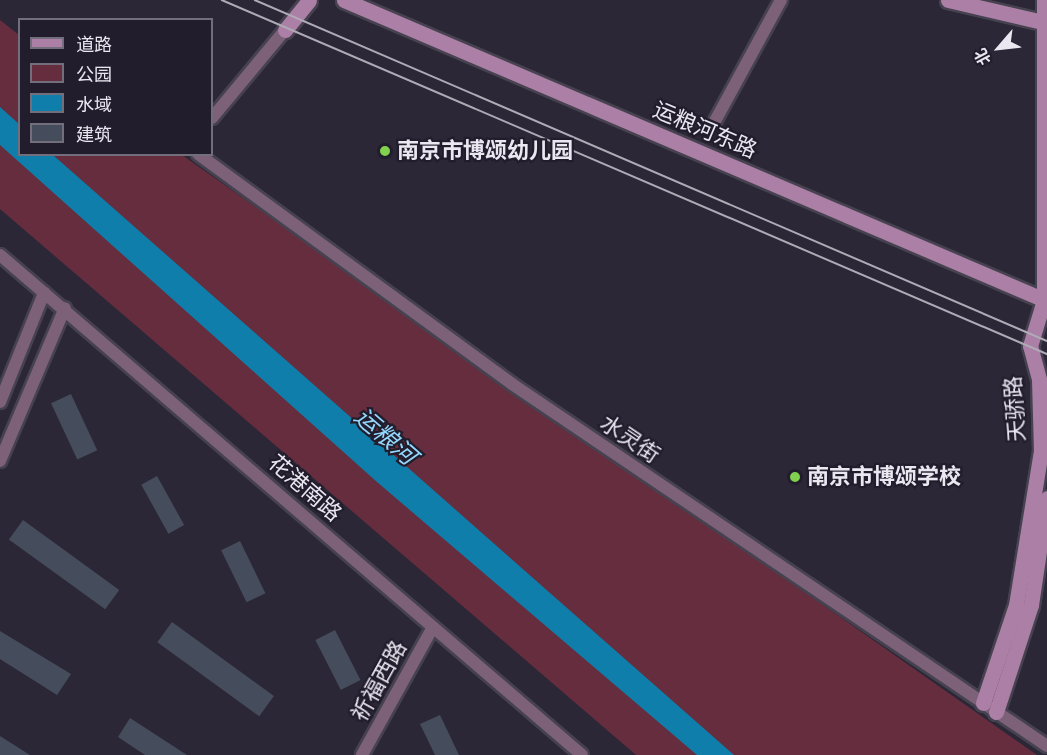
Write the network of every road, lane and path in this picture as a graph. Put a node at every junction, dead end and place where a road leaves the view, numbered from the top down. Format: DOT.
graph roads {
  1 [pos="309,0"];
  2 [pos="344,0"];
  3 [pos="781,0"];
  4 [pos="948,0"];
  5 [pos="1044,0"];
  6 [pos="1045,23"];
  7 [pos="285,30"];
  8 [pos="213,117"];
  9 [pos="715,121"];
  10 [pos="201,156"];
  11 [pos="0,255"];
  12 [pos="44,293"];
  13 [pos="1046,300"];
  14 [pos="65,308"];
  15 [pos="0,402"];
  16 [pos="0,461"];
  17 [pos="1047,498"];
  18 [pos="433,627"];
  19 [pos="982,703"];
  20 [pos="996,712"];
  21 [pos="1047,746"];
  22 [pos="362,755"];
  23 [pos="582,755"];
  1 -- 7 [label="street"];
  2 -- 13 [label="street, 运粮河东路"];
  3 -- 9 [label="street"];
  4 -- 6 [label="street"];
  5 -- 6 [label="street, 天骄路"];
  6 -- 13 [label="street, 天骄路"];
  7 -- 8 [label="street"];
  10 -- 19 [label="street, 水灵街"];
  11 -- 12 [label="street, 花港南路"];
  12 -- 14 [label="street, 花港南路"];
  12 -- 15 [label="street"];
  13 -- 19 [label="street, 天骄路"];
  14 -- 16 [label="street"];
  14 -- 18 [label="street, 花港南路"];
  17 -- 20 [label="street"];
  18 -- 22 [label="street, 祈福西路"];
  18 -- 23 [label="street, 花港南路"];
  19 -- 20 [label="street, 水灵街"];
  20 -- 21 [label="street, 水灵街"];
}
